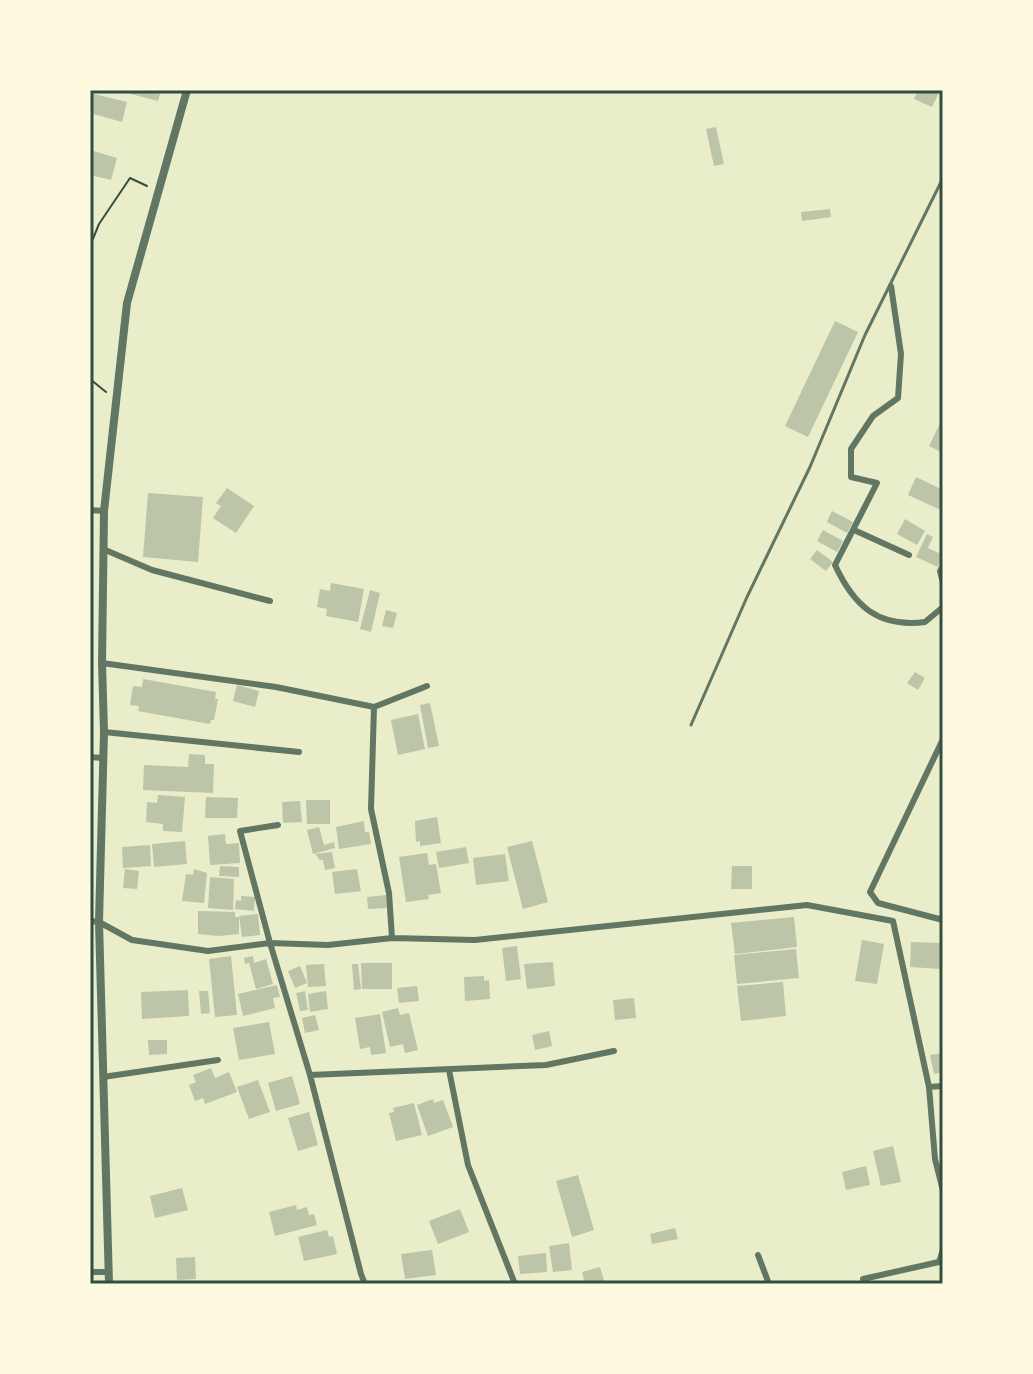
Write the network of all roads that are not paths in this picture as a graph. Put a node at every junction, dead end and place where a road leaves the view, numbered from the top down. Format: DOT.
graph roads {
  1 [pos="187,90"];
  2 [pos="943,178"];
  3 [pos="891,286"];
  4 [pos="90,510"];
  5 [pos="104,511"];
  6 [pos="854,530"];
  7 [pos="103,549"];
  8 [pos="909,555"];
  9 [pos="943,566"];
  10 [pos="943,583"];
  11 [pos="270,601"];
  12 [pos="943,607"];
  13 [pos="102,663"];
  14 [pos="427,686"];
  15 [pos="374,707"];
  16 [pos="691,725"];
  17 [pos="104,732"];
  18 [pos="943,739"];
  19 [pos="299,752"];
  20 [pos="90,757"];
  21 [pos="103,758"];
  22 [pos="278,825"];
  23 [pos="943,920"];
  24 [pos="95,922"];
  25 [pos="392,938"];
  26 [pos="270,943"];
  27 [pos="614,1051"];
  28 [pos="218,1060"];
  29 [pos="449,1070"];
  30 [pos="310,1075"];
  31 [pos="103,1077"];
  32 [pos="943,1086"];
  33 [pos="929,1087"];
  34 [pos="943,1191"];
  35 [pos="943,1250"];
  36 [pos="758,1255"];
  37 [pos="90,1272"];
  38 [pos="108,1272"];
  39 [pos="863,1279"];
  40 [pos="109,1284"];
  41 [pos="365,1284"];
  42 [pos="515,1284"];
  43 [pos="769,1284"];
  1 -- 5 [label="street"];
  2 -- 3 [label="lane"];
  3 -- 6 [label="street"];
  3 -- 16 [label="lane"];
  4 -- 5 [label="street"];
  5 -- 7 [label="street"];
  6 -- 8 [label="street"];
  6 -- 12 [label="street"];
  7 -- 11 [label="street"];
  7 -- 13 [label="street"];
  9 -- 10 [label="street"];
  13 -- 15 [label="street"];
  13 -- 17 [label="street"];
  14 -- 15 [label="street"];
  15 -- 25 [label="street"];
  17 -- 19 [label="street"];
  17 -- 21 [label="street"];
  18 -- 23 [label="street"];
  20 -- 21 [label="street"];
  21 -- 24 [label="street"];
  22 -- 26 [label="street"];
  24 -- 26 [label="street"];
  24 -- 31 [label="street"];
  25 -- 26 [label="street"];
  25 -- 33 [label="street"];
  26 -- 30 [label="street"];
  27 -- 29 [label="street"];
  28 -- 31 [label="street"];
  29 -- 30 [label="street"];
  29 -- 42 [label="street"];
  30 -- 41 [label="street"];
  31 -- 38 [label="street"];
  32 -- 33 [label="street"];
  33 -- 34 [label="street"];
  35 -- 39 [label="street"];
  36 -- 43 [label="street"];
  37 -- 38 [label="street"];
  38 -- 40 [label="street"];
}
